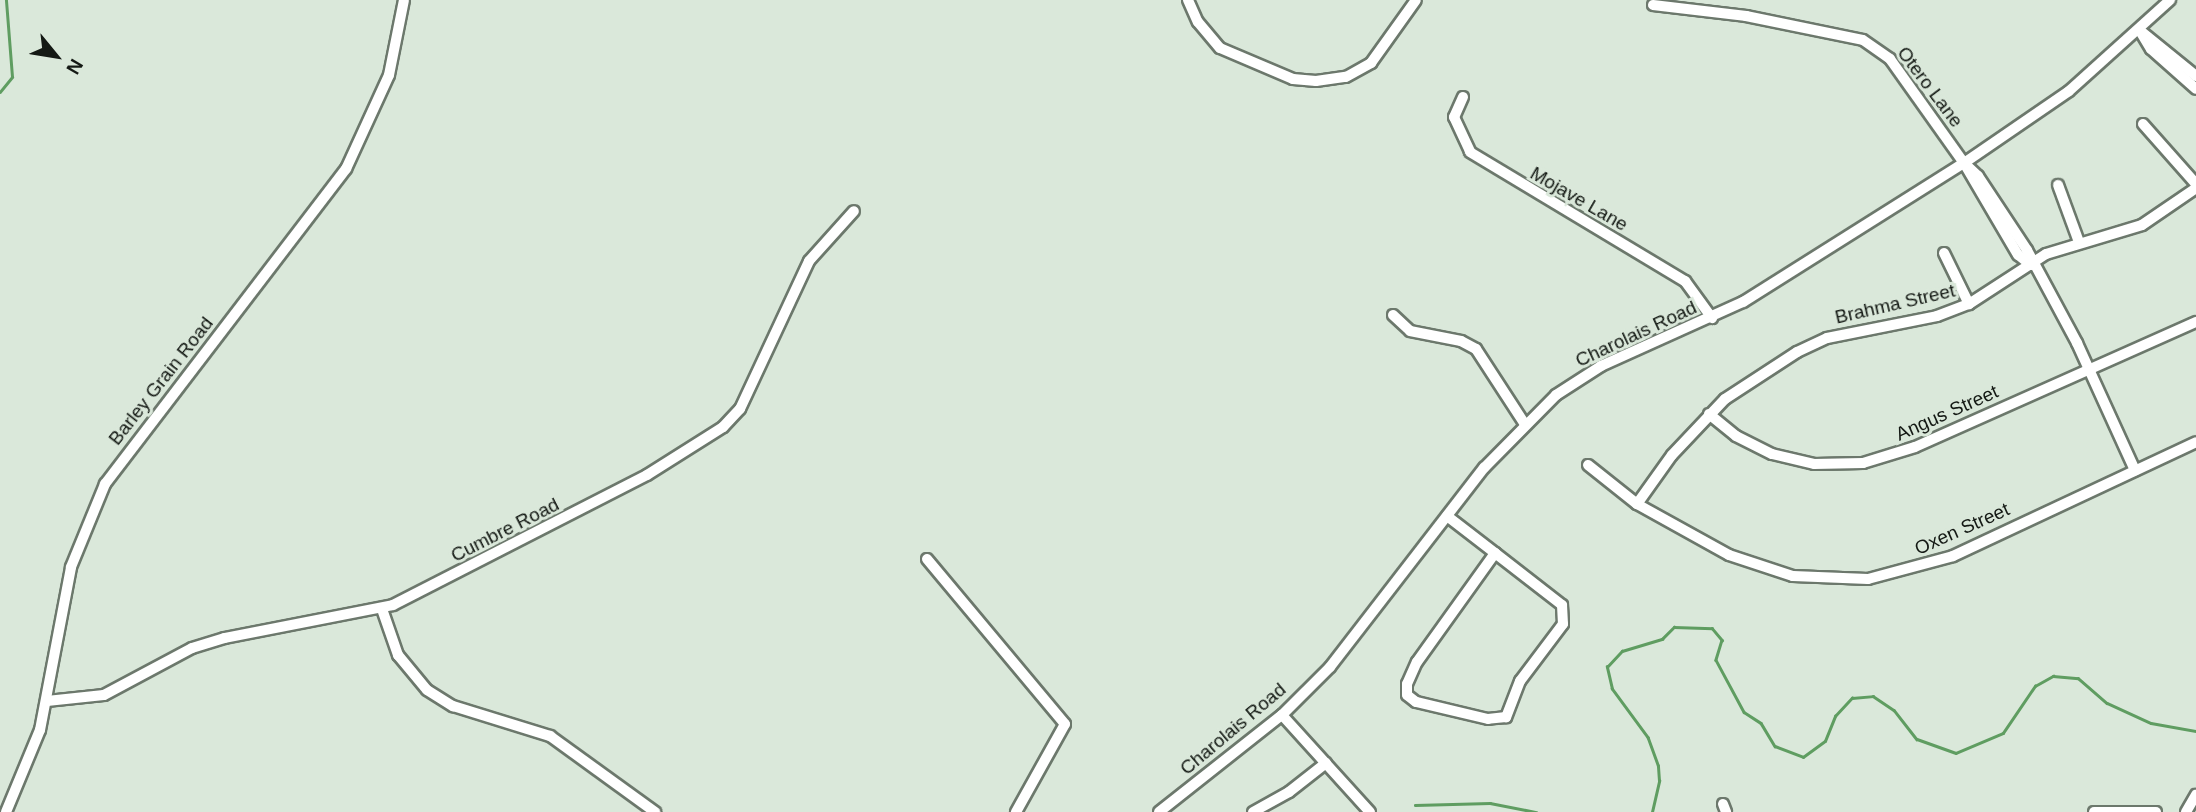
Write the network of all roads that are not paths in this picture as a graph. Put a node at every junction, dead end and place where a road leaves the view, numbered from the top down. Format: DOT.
graph roads {
  1 [pos="404,0"];
  2 [pos="1188,0"];
  3 [pos="1416,0"];
  4 [pos="2170,0"];
  5 [pos="1653,5"];
  6 [pos="2140,31"];
  7 [pos="2196,76"];
  8 [pos="2196,89"];
  9 [pos="1463,97"];
  10 [pos="2143,124"];
  11 [pos="1964,163"];
  12 [pos="2058,185"];
  13 [pos="2196,186"];
  14 [pos="854,211"];
  15 [pos="2079,242"];
  16 [pos="1944,253"];
  17 [pos="2031,265"];
  18 [pos="1969,304"];
  19 [pos="1393,315"];
  20 [pos="1712,318"];
  21 [pos="2196,322"];
  22 [pos="2088,369"];
  23 [pos="1709,414"];
  24 [pos="1524,424"];
  25 [pos="2196,442"];
  26 [pos="1588,465"];
  27 [pos="2135,470"];
  28 [pos="1637,504"];
  29 [pos="1447,516"];
  30 [pos="1495,553"];
  31 [pos="927,559"];
  32 [pos="382,609"];
  33 [pos="47,701"];
  34 [pos="1282,715"];
  35 [pos="1326,763"];
  36 [pos="2196,795"];
  37 [pos="6,812"];
  38 [pos="654,812"];
  39 [pos="1016,812"];
  40 [pos="1159,812"];
  41 [pos="1254,812"];
  42 [pos="1370,812"];
  43 [pos="2094,812"];
  44 [pos="2156,812"];
  45 [pos="2186,812"];
  1 -- 33 [label="street, Barley Grain Road"];
  2 -- 3 [label="street"];
  4 -- 6 [label="street, Charolais Road"];
  5 -- 11 [label="street, Otero Lane"];
  6 -- 7 [label="street"];
  6 -- 8 [label="street"];
  6 -- 11 [label="street, Charolais Road"];
  9 -- 20 [label="street, Mojave Lane"];
  10 -- 13 [label="street"];
  11 -- 17 [label="street, Otero Lane"];
  11 -- 20 [label="street, Charolais Road"];
  12 -- 15 [label="street"];
  13 -- 15 [label="street, Brahma Street"];
  14 -- 32 [label="street, Cumbre Road"];
  15 -- 17 [label="street, Brahma Street"];
  16 -- 18 [label="street"];
  17 -- 18 [label="street, Brahma Street"];
  17 -- 22 [label="street, Otero Lane"];
  18 -- 23 [label="street, Brahma Street"];
  19 -- 24 [label="street"];
  20 -- 24 [label="street, Charolais Road"];
  21 -- 22 [label="street, Angus Street"];
  22 -- 23 [label="street, Angus Street"];
  22 -- 27 [label="street, Otero Lane"];
  23 -- 28 [label="street, Brahma Street"];
  24 -- 29 [label="street, Charolais Road"];
  25 -- 27 [label="street, Oxen Street"];
  26 -- 28 [label="street, Oxen Street"];
  27 -- 28 [label="street, Oxen Street"];
  29 -- 30 [label="street"];
  29 -- 34 [label="street, Charolais Road"];
  30 -- 30 [label="street"];
  31 -- 39 [label="street"];
  32 -- 33 [label="street, Cumbre Road"];
  32 -- 38 [label="street"];
  33 -- 37 [label="street, Barley Grain Road"];
  34 -- 35 [label="street"];
  34 -- 40 [label="street, Charolais Road"];
  35 -- 41 [label="street"];
  35 -- 42 [label="street"];
  36 -- 45 [label="street"];
  43 -- 44 [label="street"];
}
